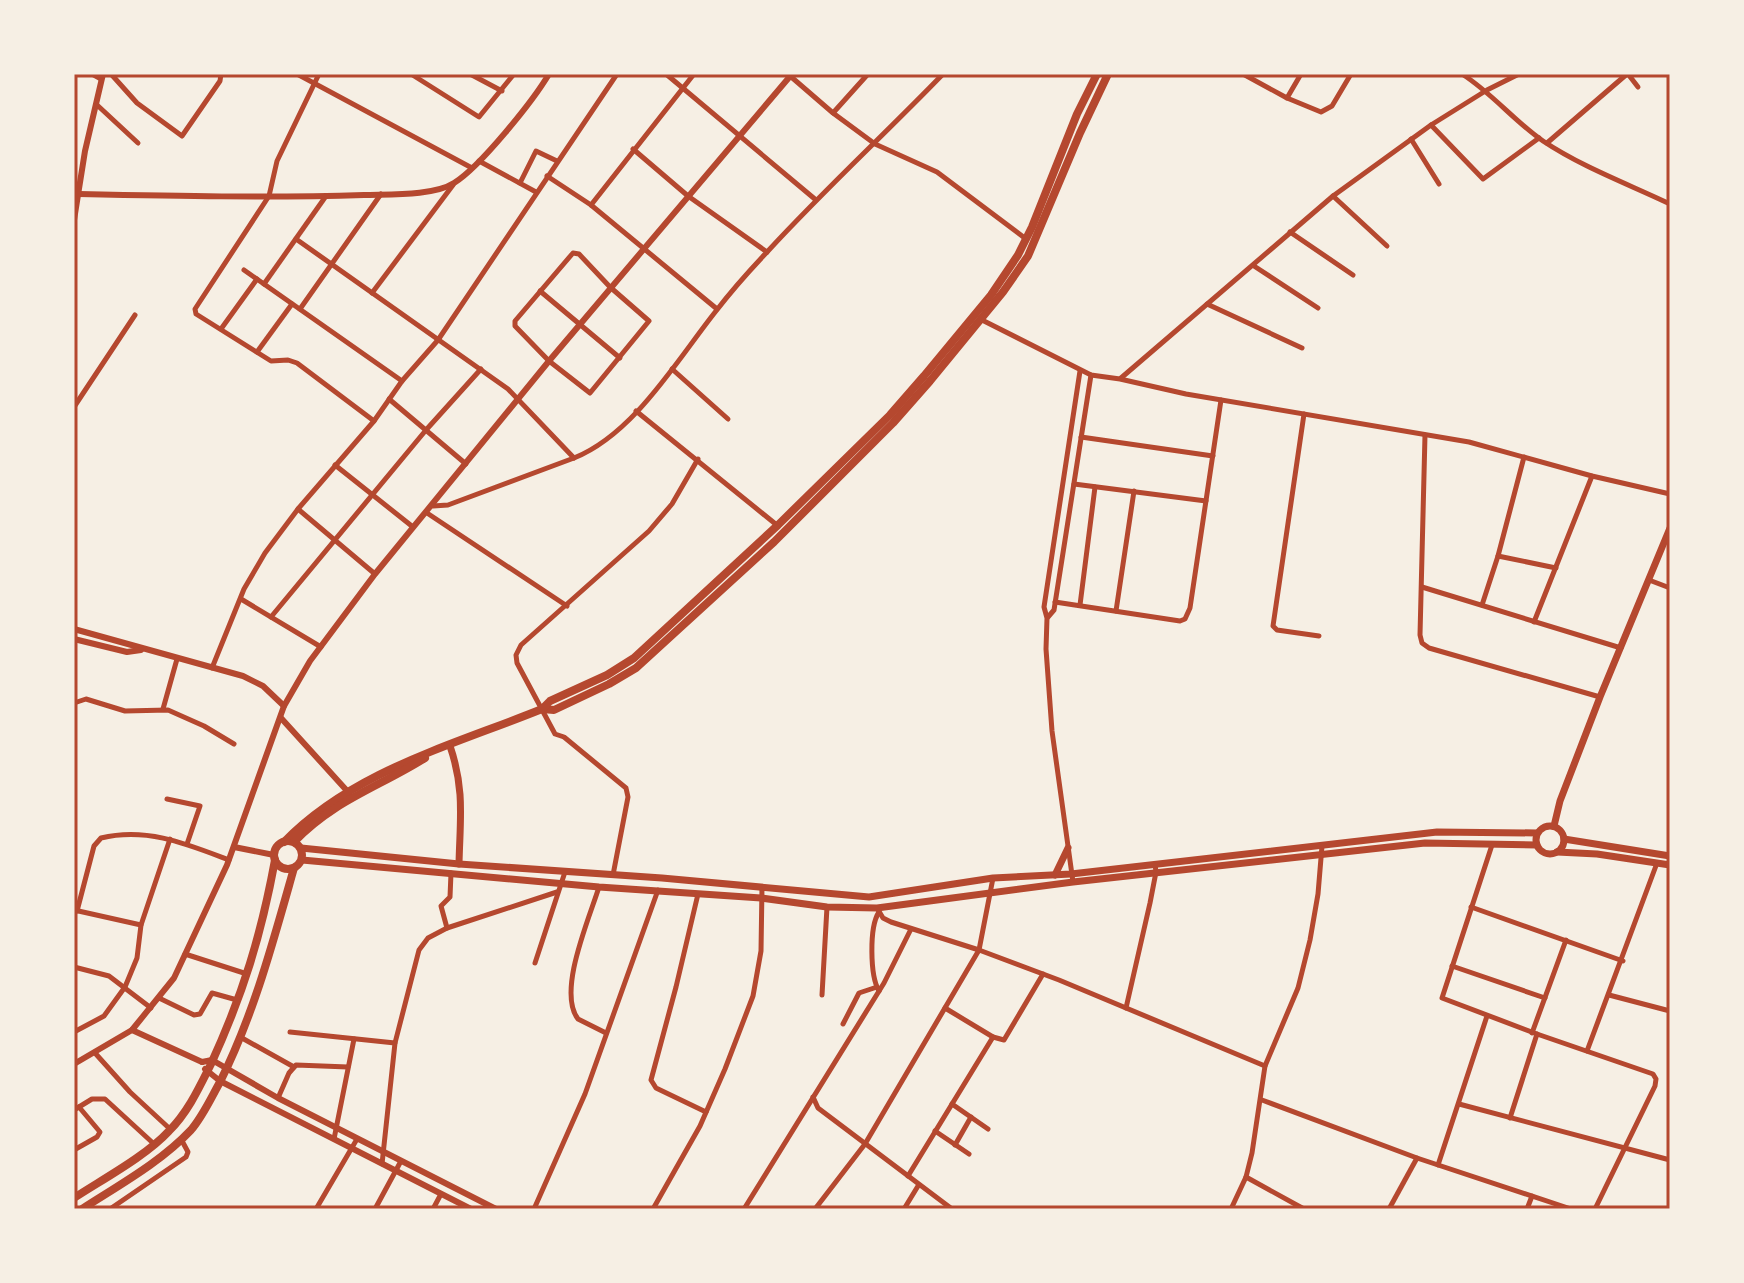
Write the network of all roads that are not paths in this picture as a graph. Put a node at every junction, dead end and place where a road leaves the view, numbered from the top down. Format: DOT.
graph roads {
  1 [pos="92,74"];
  2 [pos="111,74"];
  3 [pos="221,74"];
  4 [pos="297,74"];
  5 [pos="319,74"];
  6 [pos="411,74"];
  7 [pos="470,74"];
  8 [pos="514,74"];
  9 [pos="549,74"];
  10 [pos="617,74"];
  11 [pos="666,74"];
  12 [pos="694,74"];
  13 [pos="868,74"];
  14 [pos="943,74"];
  15 [pos="1097,74"];
  16 [pos="1108,74"];
  17 [pos="1243,74"];
  18 [pos="1301,74"];
  19 [pos="1351,74"];
  20 [pos="1462,74"];
  21 [pos="1519,74"];
  22 [pos="1627,74"];
  23 [pos="791,75"];
  24 [pos="102,77"];
  25 [pos="314,84"];
  26 [pos="682,87"];
  27 [pos="1638,87"];
  28 [pos="1487,90"];
  29 [pos="502,91"];
  30 [pos="1287,98"];
  31 [pos="96,104"];
  32 [pos="833,113"];
  33 [pos="1431,125"];
  34 [pos="739,137"];
  35 [pos="1539,138"];
  36 [pos="1411,139"];
  37 [pos="138,143"];
  38 [pos="1547,143"];
  39 [pos="875,144"];
  40 [pos="633,149"];
  41 [pos="479,161"];
  42 [pos="557,161"];
  43 [pos="472,168"];
  44 [pos="547,176"];
  45 [pos="519,183"];
  46 [pos="453,184"];
  47 [pos="1439,184"];
  48 [pos="536,192"];
  49 [pos="76,193"];
  50 [pos="381,194"];
  51 [pos="269,196"];
  52 [pos="326,196"];
  53 [pos="688,196"];
  54 [pos="1333,196"];
  55 [pos="816,200"];
  56 [pos="1670,204"];
  57 [pos="591,205"];
  58 [pos="74,220"];
  59 [pos="1290,232"];
  60 [pos="296,239"];
  61 [pos="1030,241"];
  62 [pos="1387,246"];
  63 [pos="643,250"];
  64 [pos="767,252"];
  65 [pos="332,264"];
  66 [pos="1254,266"];
  67 [pos="244,270"];
  68 [pos="1353,275"];
  69 [pos="257,279"];
  70 [pos="264,284"];
  71 [pos="610,287"];
  72 [pos="540,291"];
  73 [pos="372,293"];
  74 [pos="292,304"];
  75 [pos="1207,304"];
  76 [pos="1318,308"];
  77 [pos="300,309"];
  78 [pos="717,309"];
  79 [pos="135,315"];
  80 [pos="977,318"];
  81 [pos="579,325"];
  82 [pos="221,329"];
  83 [pos="438,340"];
  84 [pos="1302,348"];
  85 [pos="257,352"];
  86 [pos="620,358"];
  87 [pos="549,361"];
  88 [pos="481,369"];
  89 [pos="672,369"];
  90 [pos="1080,371"];
  91 [pos="1091,375"];
  92 [pos="1120,379"];
  93 [pos="402,381"];
  94 [pos="389,399"];
  95 [pos="519,399"];
  96 [pos="1221,400"];
  97 [pos="74,407"];
  98 [pos="636,411"];
  99 [pos="1304,414"];
  100 [pos="728,419"];
  101 [pos="374,421"];
  102 [pos="426,430"];
  103 [pos="1425,435"];
  104 [pos="1081,437"];
  105 [pos="1213,456"];
  106 [pos="1524,457"];
  107 [pos="574,458"];
  108 [pos="698,459"];
  109 [pos="467,464"];
  110 [pos="335,465"];
  111 [pos="1592,476"];
  112 [pos="1074,484"];
  113 [pos="1095,487"];
  114 [pos="1134,491"];
  115 [pos="372,494"];
  116 [pos="1670,494"];
  117 [pos="1206,501"];
  118 [pos="433,506"];
  119 [pos="298,509"];
  120 [pos="427,513"];
  121 [pos="414,528"];
  122 [pos="782,528"];
  123 [pos="1670,528"];
  124 [pos="334,538"];
  125 [pos="1498,556"];
  126 [pos="1556,568"];
  127 [pos="375,574"];
  128 [pos="1649,580"];
  129 [pos="1422,587"];
  130 [pos="1670,588"];
  131 [pos="241,599"];
  132 [pos="1055,602"];
  133 [pos="1080,605"];
  134 [pos="1482,605"];
  135 [pos="567,606"];
  136 [pos="1116,611"];
  137 [pos="271,617"];
  138 [pos="1047,618"];
  139 [pos="1534,622"];
  140 [pos="74,629"];
  141 [pos="1319,636"];
  142 [pos="74,639"];
  143 [pos="321,647"];
  144 [pos="1621,648"];
  145 [pos="141,650"];
  146 [pos="177,659"];
  147 [pos="212,668"];
  148 [pos="1600,697"];
  149 [pos="74,702"];
  150 [pos="284,706"];
  151 [pos="163,709"];
  152 [pos="542,709"];
  153 [pos="281,718"];
  154 [pos="234,744"];
  155 [pos="450,746"];
  156 [pos="349,793"];
  157 [pos="167,799"];
  158 [pos="1554,826"];
  159 [pos="1537,833"];
  160 [pos="170,839"];
  161 [pos="1564,839"];
  162 [pos="284,842"];
  163 [pos="1492,843"];
  164 [pos="187,844"];
  165 [pos="298,845"];
  166 [pos="1537,845"];
  167 [pos="234,847"];
  168 [pos="1068,848"];
  169 [pos="1322,850"];
  170 [pos="1557,852"];
  171 [pos="1670,856"];
  172 [pos="275,858"];
  173 [pos="229,860"];
  174 [pos="302,860"];
  175 [pos="1657,863"];
  176 [pos="416,864"];
  177 [pos="459,864"];
  178 [pos="1670,865"];
  179 [pos="294,868"];
  180 [pos="1155,868"];
  181 [pos="451,872"];
  182 [pos="565,872"];
  183 [pos="613,875"];
  184 [pos="1055,875"];
  185 [pos="993,878"];
  186 [pos="1072,878"];
  187 [pos="722,883"];
  188 [pos="762,886"];
  189 [pos="599,887"];
  190 [pos="558,888"];
  191 [pos="658,889"];
  192 [pos="801,891"];
  193 [pos="698,893"];
  194 [pos="989,893"];
  195 [pos="720,895"];
  196 [pos="761,898"];
  197 [pos="798,902"];
  198 [pos="827,907"];
  199 [pos="1471,907"];
  200 [pos="76,910"];
  201 [pos="878,910"];
  202 [pos="141,925"];
  203 [pos="447,928"];
  204 [pos="911,929"];
  205 [pos="1566,940"];
  206 [pos="979,950"];
  207 [pos="185,954"];
  208 [pos="1623,961"];
  209 [pos="535,963"];
  210 [pos="1452,966"];
  211 [pos="74,967"];
  212 [pos="248,974"];
  213 [pos="1043,974"];
  214 [pos="125,987"];
  215 [pos="878,989"];
  216 [pos="822,995"];
  217 [pos="1609,995"];
  218 [pos="159,998"];
  219 [pos="1545,998"];
  220 [pos="238,1001"];
  221 [pos="151,1008"];
  222 [pos="945,1008"];
  223 [pos="1126,1008"];
  224 [pos="1670,1011"];
  225 [pos="1487,1016"];
  226 [pos="843,1024"];
  227 [pos="132,1030"];
  228 [pos="74,1032"];
  229 [pos="290,1032"];
  230 [pos="606,1033"];
  231 [pos="1535,1034"];
  232 [pos="993,1037"];
  233 [pos="242,1038"];
  234 [pos="354,1039"];
  235 [pos="395,1043"];
  236 [pos="1587,1051"];
  237 [pos="95,1053"];
  238 [pos="212,1060"];
  239 [pos="202,1062"];
  240 [pos="74,1064"];
  241 [pos="1265,1066"];
  242 [pos="294,1067"];
  243 [pos="348,1067"];
  244 [pos="226,1070"];
  245 [pos="206,1072"];
  246 [pos="220,1081"];
  247 [pos="813,1097"];
  248 [pos="278,1098"];
  249 [pos="1262,1100"];
  250 [pos="952,1104"];
  251 [pos="1459,1104"];
  252 [pos="77,1108"];
  253 [pos="706,1112"];
  254 [pos="971,1117"];
  255 [pos="1510,1118"];
  256 [pos="336,1128"];
  257 [pos="988,1129"];
  258 [pos="171,1130"];
  259 [pos="935,1131"];
  260 [pos="181,1139"];
  261 [pos="334,1139"];
  262 [pos="357,1139"];
  263 [pos="154,1144"];
  264 [pos="865,1144"];
  265 [pos="955,1145"];
  266 [pos="352,1148"];
  267 [pos="74,1150"];
  268 [pos="1624,1150"];
  269 [pos="384,1152"];
  270 [pos="969,1154"];
  271 [pos="1417,1158"];
  272 [pos="1670,1160"];
  273 [pos="401,1161"];
  274 [pos="382,1164"];
  275 [pos="1438,1165"];
  276 [pos="396,1171"];
  277 [pos="908,1176"];
  278 [pos="1246,1177"];
  279 [pos="918,1186"];
  280 [pos="441,1194"];
  281 [pos="1532,1196"];
  282 [pos="74,1198"];
  283 [pos="82,1209"];
  284 [pos="110,1209"];
  285 [pos="316,1209"];
  286 [pos="375,1209"];
  287 [pos="433,1209"];
  288 [pos="471,1209"];
  289 [pos="496,1209"];
  290 [pos="534,1209"];
  291 [pos="653,1209"];
  292 [pos="744,1209"];
  293 [pos="815,1209"];
  294 [pos="904,1209"];
  295 [pos="952,1209"];
  296 [pos="1231,1209"];
  297 [pos="1304,1209"];
  298 [pos="1389,1209"];
  299 [pos="1527,1209"];
  300 [pos="1571,1209"];
  301 [pos="1595,1209"];
  1 -- 24 [label="street"];
  2 -- 3 [label="street"];
  4 -- 25 [label="street"];
  5 -- 25 [label="street"];
  6 -- 29 [label="street"];
  7 -- 29 [label="street"];
  8 -- 29 [label="street"];
  9 -- 41 [label="street"];
  10 -- 42 [label="street"];
  11 -- 26 [label="street"];
  12 -- 26 [label="street"];
  13 -- 32 [label="street"];
  14 -- 39 [label="street"];
  15 -- 61 [label="highway"];
  16 -- 61 [label="highway"];
  17 -- 30 [label="street"];
  18 -- 30 [label="street"];
  19 -- 30 [label="street"];
  20 -- 28 [label="street"];
  21 -- 28 [label="street"];
  22 -- 27 [label="street"];
  22 -- 38 [label="street"];
  23 -- 32 [label="street"];
  23 -- 34 [label="street"];
  24 -- 31 [label="street"];
  25 -- 43 [label="street"];
  25 -- 51 [label="street"];
  26 -- 34 [label="street"];
  26 -- 40 [label="street"];
  28 -- 33 [label="street"];
  28 -- 35 [label="street"];
  31 -- 37 [label="street"];
  31 -- 49 [label="street"];
  32 -- 39 [label="street"];
  33 -- 35 [label="street"];
  33 -- 36 [label="street"];
  34 -- 53 [label="street"];
  34 -- 55 [label="street"];
  35 -- 38 [label="street"];
  36 -- 47 [label="street"];
  36 -- 54 [label="street"];
  38 -- 56 [label="street"];
  39 -- 55 [label="street"];
  39 -- 61 [label="street"];
  40 -- 53 [label="street"];
  40 -- 57 [label="street"];
  41 -- 43 [label="street"];
  41 -- 45 [label="street"];
  42 -- 44 [label="street"];
  42 -- 45 [label="street"];
  43 -- 46 [label="street"];
  44 -- 48 [label="street"];
  44 -- 57 [label="street"];
  45 -- 48 [label="street"];
  46 -- 50 [label="street"];
  46 -- 73 [label="street"];
  48 -- 83 [label="street"];
  49 -- 51 [label="street"];
  49 -- 58 [label="street"];
  50 -- 52 [label="street"];
  50 -- 65 [label="street"];
  51 -- 52 [label="street"];
  51 -- 82 [label="street"];
  52 -- 60 [label="street"];
  53 -- 63 [label="street"];
  53 -- 64 [label="street"];
  54 -- 59 [label="street"];
  54 -- 62 [label="street"];
  55 -- 64 [label="street"];
  57 -- 63 [label="street"];
  59 -- 66 [label="street"];
  59 -- 68 [label="street"];
  60 -- 65 [label="street"];
  60 -- 70 [label="street"];
  61 -- 80 [label="highway"];
  63 -- 71 [label="street"];
  63 -- 78 [label="street"];
  64 -- 78 [label="street"];
  65 -- 73 [label="street"];
  65 -- 77 [label="street"];
  66 -- 75 [label="street"];
  66 -- 76 [label="street"];
  67 -- 69 [label="street"];
  69 -- 70 [label="street"];
  69 -- 82 [label="street"];
  70 -- 74 [label="street"];
  71 -- 72 [label="street"];
  71 -- 81 [label="street"];
  71 -- 86 [label="street"];
  72 -- 81 [label="street"];
  72 -- 87 [label="street"];
  73 -- 83 [label="street"];
  74 -- 77 [label="street"];
  74 -- 85 [label="street"];
  75 -- 84 [label="street"];
  75 -- 92 [label="street"];
  77 -- 93 [label="street"];
  78 -- 89 [label="street"];
  79 -- 97 [label="street"];
  80 -- 90 [label="street"];
  80 -- 122 [label="highway"];
  81 -- 86 [label="street"];
  81 -- 87 [label="street"];
  82 -- 85 [label="street"];
  83 -- 88 [label="street"];
  83 -- 93 [label="street"];
  85 -- 101 [label="street"];
  86 -- 87 [label="street"];
  87 -- 95 [label="street"];
  88 -- 95 [label="street"];
  88 -- 102 [label="street"];
  89 -- 98 [label="street"];
  89 -- 100 [label="street"];
  90 -- 91 [label="street"];
  90 -- 138 [label="street"];
  91 -- 92 [label="street"];
  91 -- 104 [label="street"];
  92 -- 96 [label="street"];
  93 -- 94 [label="street"];
  94 -- 101 [label="street"];
  94 -- 102 [label="street"];
  95 -- 107 [label="street"];
  95 -- 109 [label="street"];
  96 -- 99 [label="street"];
  96 -- 105 [label="street"];
  98 -- 107 [label="street"];
  98 -- 108 [label="street"];
  99 -- 103 [label="street"];
  99 -- 141 [label="street"];
  101 -- 110 [label="street"];
  102 -- 109 [label="street"];
  102 -- 115 [label="street"];
  103 -- 106 [label="street"];
  103 -- 129 [label="street"];
  104 -- 105 [label="street"];
  104 -- 112 [label="street"];
  105 -- 117 [label="street"];
  106 -- 111 [label="street"];
  106 -- 125 [label="street"];
  107 -- 118 [label="street"];
  108 -- 122 [label="street"];
  108 -- 135 [label="street"];
  109 -- 118 [label="street"];
  110 -- 115 [label="street"];
  110 -- 119 [label="street"];
  111 -- 116 [label="street"];
  111 -- 126 [label="street"];
  112 -- 113 [label="street"];
  112 -- 132 [label="street"];
  113 -- 114 [label="street"];
  113 -- 133 [label="street"];
  114 -- 117 [label="street"];
  114 -- 136 [label="street"];
  115 -- 121 [label="street"];
  115 -- 124 [label="street"];
  117 -- 136 [label="street"];
  118 -- 120 [label="street"];
  119 -- 124 [label="street"];
  119 -- 131 [label="street"];
  120 -- 121 [label="street"];
  120 -- 135 [label="street"];
  121 -- 127 [label="street"];
  122 -- 152 [label="highway"];
  123 -- 128 [label="main road"];
  124 -- 127 [label="street"];
  124 -- 137 [label="street"];
  125 -- 126 [label="street"];
  125 -- 134 [label="street"];
  126 -- 139 [label="street"];
  127 -- 143 [label="street"];
  128 -- 130 [label="street"];
  128 -- 144 [label="main road"];
  129 -- 134 [label="street"];
  129 -- 148 [label="street"];
  131 -- 137 [label="street"];
  131 -- 147 [label="street"];
  132 -- 133 [label="street"];
  132 -- 138 [label="street"];
  133 -- 136 [label="street"];
  134 -- 139 [label="street"];
  135 -- 152 [label="street"];
  137 -- 143 [label="street"];
  138 -- 168 [label="street"];
  139 -- 144 [label="street"];
  140 -- 145 [label="street"];
  142 -- 145 [label="street"];
  143 -- 150 [label="street"];
  144 -- 148 [label="main road"];
  145 -- 146 [label="street"];
  146 -- 147 [label="street"];
  146 -- 151 [label="street"];
  147 -- 150 [label="street"];
  148 -- 158 [label="main road"];
  149 -- 151 [label="street"];
  150 -- 153 [label="street"];
  151 -- 154 [label="street"];
  152 -- 155 [label="highway"];
  152 -- 183 [label="street"];
  153 -- 156 [label="street"];
  153 -- 167 [label="street"];
  155 -- 156 [label="highway"];
  155 -- 177 [label="main road"];
  156 -- 162 [label="highway"];
  156 -- 165 [label="highway"];
  157 -- 164 [label="street"];
  158 -- 159 [label="main road"];
  158 -- 161 [label="main road"];
  159 -- 166 [label="main road"];
  159 -- 169 [label="main road"];
  160 -- 164 [label="street"];
  160 -- 200 [label="street"];
  160 -- 202 [label="street"];
  161 -- 170 [label="main road"];
  161 -- 171 [label="main road"];
  162 -- 165 [label="highway"];
  162 -- 172 [label="highway"];
  163 -- 166 [label="main road"];
  163 -- 169 [label="main road"];
  163 -- 199 [label="street"];
  164 -- 173 [label="street"];
  165 -- 174 [label="highway"];
  165 -- 176 [label="main road"];
  166 -- 170 [label="main road"];
  167 -- 172 [label="street"];
  167 -- 173 [label="street"];
  168 -- 184 [label="main road"];
  168 -- 186 [label="street"];
  169 -- 180 [label="main road"];
  169 -- 241 [label="street"];
  170 -- 175 [label="main road"];
  172 -- 179 [label="highway"];
  172 -- 212 [label="highway"];
  173 -- 207 [label="street"];
  174 -- 176 [label="main road"];
  174 -- 179 [label="highway"];
  175 -- 178 [label="main road"];
  175 -- 208 [label="street"];
  176 -- 177 [label="main road"];
  176 -- 181 [label="main road"];
  177 -- 182 [label="main road"];
  179 -- 233 [label="highway"];
  180 -- 186 [label="main road"];
  180 -- 223 [label="street"];
  181 -- 190 [label="main road"];
  181 -- 203 [label="street"];
  182 -- 183 [label="main road"];
  182 -- 190 [label="street"];
  183 -- 187 [label="main road"];
  184 -- 185 [label="main road"];
  184 -- 186 [label="main road"];
  185 -- 192 [label="main road"];
  185 -- 194 [label="street"];
  186 -- 194 [label="main road"];
  187 -- 188 [label="main road"];
  187 -- 195 [label="main road"];
  188 -- 192 [label="main road"];
  188 -- 196 [label="street"];
  189 -- 190 [label="main road"];
  189 -- 191 [label="main road"];
  189 -- 230 [label="street"];
  190 -- 203 [label="street"];
  190 -- 209 [label="street"];
  191 -- 193 [label="main road"];
  191 -- 230 [label="street"];
  192 -- 197 [label="main road"];
  193 -- 195 [label="main road"];
  193 -- 253 [label="street"];
  194 -- 201 [label="main road"];
  194 -- 206 [label="street"];
  195 -- 196 [label="main road"];
  196 -- 197 [label="main road"];
  196 -- 253 [label="street"];
  197 -- 198 [label="main road"];
  198 -- 201 [label="main road"];
  198 -- 216 [label="street"];
  199 -- 205 [label="street"];
  199 -- 210 [label="street"];
  200 -- 202 [label="street"];
  201 -- 204 [label="street"];
  201 -- 215 [label="street"];
  202 -- 214 [label="street"];
  203 -- 235 [label="street"];
  204 -- 206 [label="street"];
  204 -- 215 [label="street"];
  205 -- 208 [label="street"];
  205 -- 219 [label="street"];
  206 -- 213 [label="street"];
  206 -- 222 [label="street"];
  207 -- 212 [label="street"];
  207 -- 218 [label="street"];
  208 -- 217 [label="street"];
  210 -- 219 [label="street"];
  210 -- 225 [label="street"];
  211 -- 214 [label="street"];
  212 -- 220 [label="highway"];
  213 -- 223 [label="street"];
  213 -- 232 [label="street"];
  214 -- 221 [label="street"];
  214 -- 228 [label="street"];
  215 -- 226 [label="street"];
  215 -- 247 [label="street"];
  217 -- 224 [label="street"];
  217 -- 236 [label="street"];
  218 -- 220 [label="street"];
  218 -- 221 [label="street"];
  219 -- 231 [label="street"];
  220 -- 238 [label="highway"];
  221 -- 227 [label="street"];
  222 -- 232 [label="street"];
  222 -- 264 [label="street"];
  223 -- 241 [label="street"];
  225 -- 231 [label="street"];
  225 -- 251 [label="street"];
  227 -- 237 [label="street"];
  227 -- 239 [label="street"];
  229 -- 234 [label="street"];
  230 -- 290 [label="street"];
  231 -- 236 [label="street"];
  231 -- 255 [label="street"];
  232 -- 250 [label="street"];
  233 -- 242 [label="street"];
  233 -- 244 [label="highway"];
  234 -- 235 [label="street"];
  234 -- 243 [label="street"];
  235 -- 269 [label="street"];
  236 -- 268 [label="street"];
  237 -- 240 [label="street"];
  237 -- 258 [label="street"];
  238 -- 239 [label="street"];
  238 -- 244 [label="street"];
  238 -- 245 [label="highway"];
  239 -- 245 [label="street"];
  241 -- 249 [label="street"];
  242 -- 243 [label="street"];
  242 -- 248 [label="street"];
  243 -- 256 [label="street"];
  244 -- 246 [label="highway"];
  244 -- 248 [label="street"];
  245 -- 246 [label="street"];
  245 -- 258 [label="highway"];
  246 -- 260 [label="highway"];
  246 -- 261 [label="street"];
  247 -- 264 [label="street"];
  247 -- 292 [label="street"];
  248 -- 256 [label="street"];
  249 -- 271 [label="street"];
  249 -- 278 [label="street"];
  250 -- 254 [label="street"];
  250 -- 259 [label="street"];
  251 -- 255 [label="street"];
  251 -- 275 [label="street"];
  252 -- 263 [label="street"];
  252 -- 267 [label="street"];
  253 -- 291 [label="street"];
  254 -- 257 [label="street"];
  254 -- 265 [label="street"];
  255 -- 268 [label="street"];
  256 -- 261 [label="street"];
  256 -- 262 [label="street"];
  258 -- 263 [label="highway"];
  259 -- 265 [label="street"];
  259 -- 277 [label="street"];
  260 -- 283 [label="highway"];
  260 -- 284 [label="street"];
  261 -- 266 [label="street"];
  262 -- 266 [label="street"];
  262 -- 269 [label="street"];
  263 -- 282 [label="highway"];
  264 -- 277 [label="street"];
  264 -- 293 [label="street"];
  265 -- 270 [label="street"];
  266 -- 274 [label="street"];
  266 -- 285 [label="street"];
  268 -- 272 [label="street"];
  268 -- 301 [label="street"];
  269 -- 273 [label="street"];
  269 -- 274 [label="street"];
  271 -- 275 [label="street"];
  271 -- 298 [label="street"];
  273 -- 276 [label="street"];
  273 -- 289 [label="street"];
  274 -- 276 [label="street"];
  275 -- 281 [label="street"];
  276 -- 280 [label="street"];
  276 -- 286 [label="street"];
  277 -- 279 [label="street"];
  278 -- 296 [label="street"];
  278 -- 297 [label="street"];
  279 -- 294 [label="street"];
  279 -- 295 [label="street"];
  280 -- 287 [label="street"];
  280 -- 288 [label="street"];
  281 -- 299 [label="street"];
  281 -- 300 [label="street"];
  282 -- 283 [label="street"];
}
